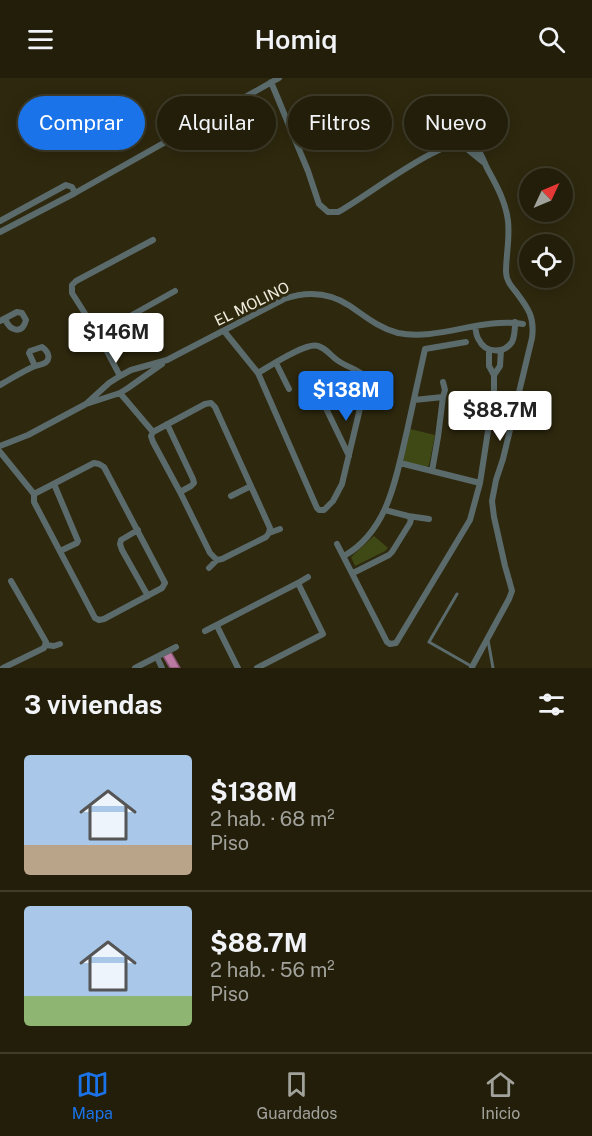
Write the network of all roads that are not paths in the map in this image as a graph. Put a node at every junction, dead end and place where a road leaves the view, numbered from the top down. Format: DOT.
graph roads {
  1 [pos="279,78"];
  2 [pos="271,82"];
  3 [pos="75,193"];
  4 [pos="0,221"];
  5 [pos="0,232"];
  6 [pos="153,240"];
  7 [pos="176,291"];
  8 [pos="515,322"];
  9 [pos="523,324"];
  10 [pos="475,326"];
  11 [pos="224,331"];
  12 [pos="98,334"];
  13 [pos="466,342"];
  14 [pos="489,350"];
  15 [pos="501,350"];
  16 [pos="167,360"];
  17 [pos="276,363"];
  18 [pos="35,366"];
  19 [pos="131,370"];
  20 [pos="258,373"];
  21 [pos="494,375"];
  22 [pos="120,376"];
  23 [pos="137,382"];
  24 [pos="443,382"];
  25 [pos="109,383"];
  26 [pos="0,385"];
  27 [pos="289,389"];
  28 [pos="118,393"];
  29 [pos="443,397"];
  30 [pos="321,398"];
  31 [pos="414,400"];
  32 [pos="86,404"];
  33 [pos="167,424"];
  34 [pos="153,432"];
  35 [pos="0,446"];
  36 [pos="0,452"];
  37 [pos="350,457"];
  38 [pos="400,463"];
  39 [pos="432,471"];
  40 [pos="480,483"];
  41 [pos="54,484"];
  42 [pos="251,486"];
  43 [pos="180,492"];
  44 [pos="34,495"];
  45 [pos="231,496"];
  46 [pos="385,510"];
  47 [pos="408,516"];
  48 [pos="429,519"];
  49 [pos="280,529"];
  50 [pos="138,530"];
  51 [pos="269,533"];
  52 [pos="337,544"];
  53 [pos="60,551"];
  54 [pos="344,556"];
  55 [pos="217,560"];
  56 [pos="209,568"];
  57 [pos="353,573"];
  58 [pos="308,577"];
  59 [pos="11,581"];
  60 [pos="298,584"];
  61 [pos="457,594"];
  62 [pos="148,596"];
  63 [pos="217,626"];
  64 [pos="205,631"];
  65 [pos="488,639"];
  66 [pos="60,644"];
  67 [pos="46,645"];
  68 [pos="176,647"];
  69 [pos="156,657"];
  70 [pos="472,667"];
  71 [pos="3,668"];
  72 [pos="135,668"];
  73 [pos="162,668"];
  74 [pos="238,668"];
  75 [pos="256,668"];
  76 [pos="493,668"];
  1 -- 2 [label="street"];
  2 -- 3 [label="street"];
  2 -- 65 [label="street"];
  3 -- 4 [label="street"];
  3 -- 5 [label="street"];
  6 -- 12 [label="street"];
  7 -- 12 [label="street"];
  8 -- 9 [label="street, EL MOLINO"];
  8 -- 10 [label="street, EL MOLINO"];
  8 -- 15 [label="street"];
  10 -- 11 [label="street, EL MOLINO"];
  10 -- 14 [label="street"];
  11 -- 16 [label="street, EL MOLINO"];
  11 -- 20 [label="street"];
  12 -- 22 [label="street"];
  13 -- 31 [label="street"];
  14 -- 15 [label="street"];
  14 -- 21 [label="street"];
  15 -- 21 [label="street"];
  16 -- 19 [label="street, EL MOLINO"];
  16 -- 23 [label="street, EL MOLINO"];
  17 -- 20 [label="street"];
  17 -- 27 [label="street"];
  17 -- 37 [label="street"];
  18 -- 26 [label="street"];
  19 -- 22 [label="street, EL MOLINO"];
  19 -- 23 [label="street"];
  20 -- 37 [label="street"];
  21 -- 40 [label="street"];
  22 -- 25 [label="street, EL MOLINO"];
  23 -- 28 [label="street, EL MOLINO"];
  24 -- 29 [label="street"];
  25 -- 28 [label="street"];
  25 -- 32 [label="street, EL MOLINO"];
  28 -- 32 [label="street, EL MOLINO"];
  28 -- 34 [label="street"];
  29 -- 31 [label="street"];
  29 -- 39 [label="street"];
  30 -- 37 [label="street"];
  31 -- 38 [label="street"];
  32 -- 35 [label="street, EL MOLINO"];
  33 -- 34 [label="street"];
  33 -- 42 [label="street"];
  33 -- 43 [label="street"];
  34 -- 43 [label="street"];
  36 -- 44 [label="street"];
  38 -- 39 [label="street"];
  38 -- 46 [label="street"];
  39 -- 40 [label="street"];
  40 -- 57 [label="street"];
  41 -- 44 [label="street"];
  41 -- 50 [label="street"];
  41 -- 53 [label="street"];
  42 -- 45 [label="street"];
  42 -- 51 [label="street"];
  43 -- 55 [label="street"];
  44 -- 53 [label="street"];
  46 -- 47 [label="street"];
  46 -- 54 [label="street"];
  47 -- 48 [label="street"];
  47 -- 57 [label="street"];
  49 -- 51 [label="street"];
  50 -- 62 [label="street"];
  50 -- 62 [label="street"];
  51 -- 55 [label="street"];
  52 -- 54 [label="street"];
  53 -- 62 [label="street"];
  54 -- 57 [label="street"];
  55 -- 56 [label="street"];
  58 -- 60 [label="street"];
  59 -- 67 [label="street"];
  60 -- 63 [label="street"];
  60 -- 75 [label="street"];
  61 -- 70 [label="lane"];
  63 -- 64 [label="street"];
  63 -- 74 [label="street"];
  65 -- 70 [label="street"];
  65 -- 76 [label="lane"];
  66 -- 67 [label="street"];
  67 -- 71 [label="street"];
  68 -- 69 [label="street"];
  69 -- 72 [label="street"];
  69 -- 73 [label="street"];
}
